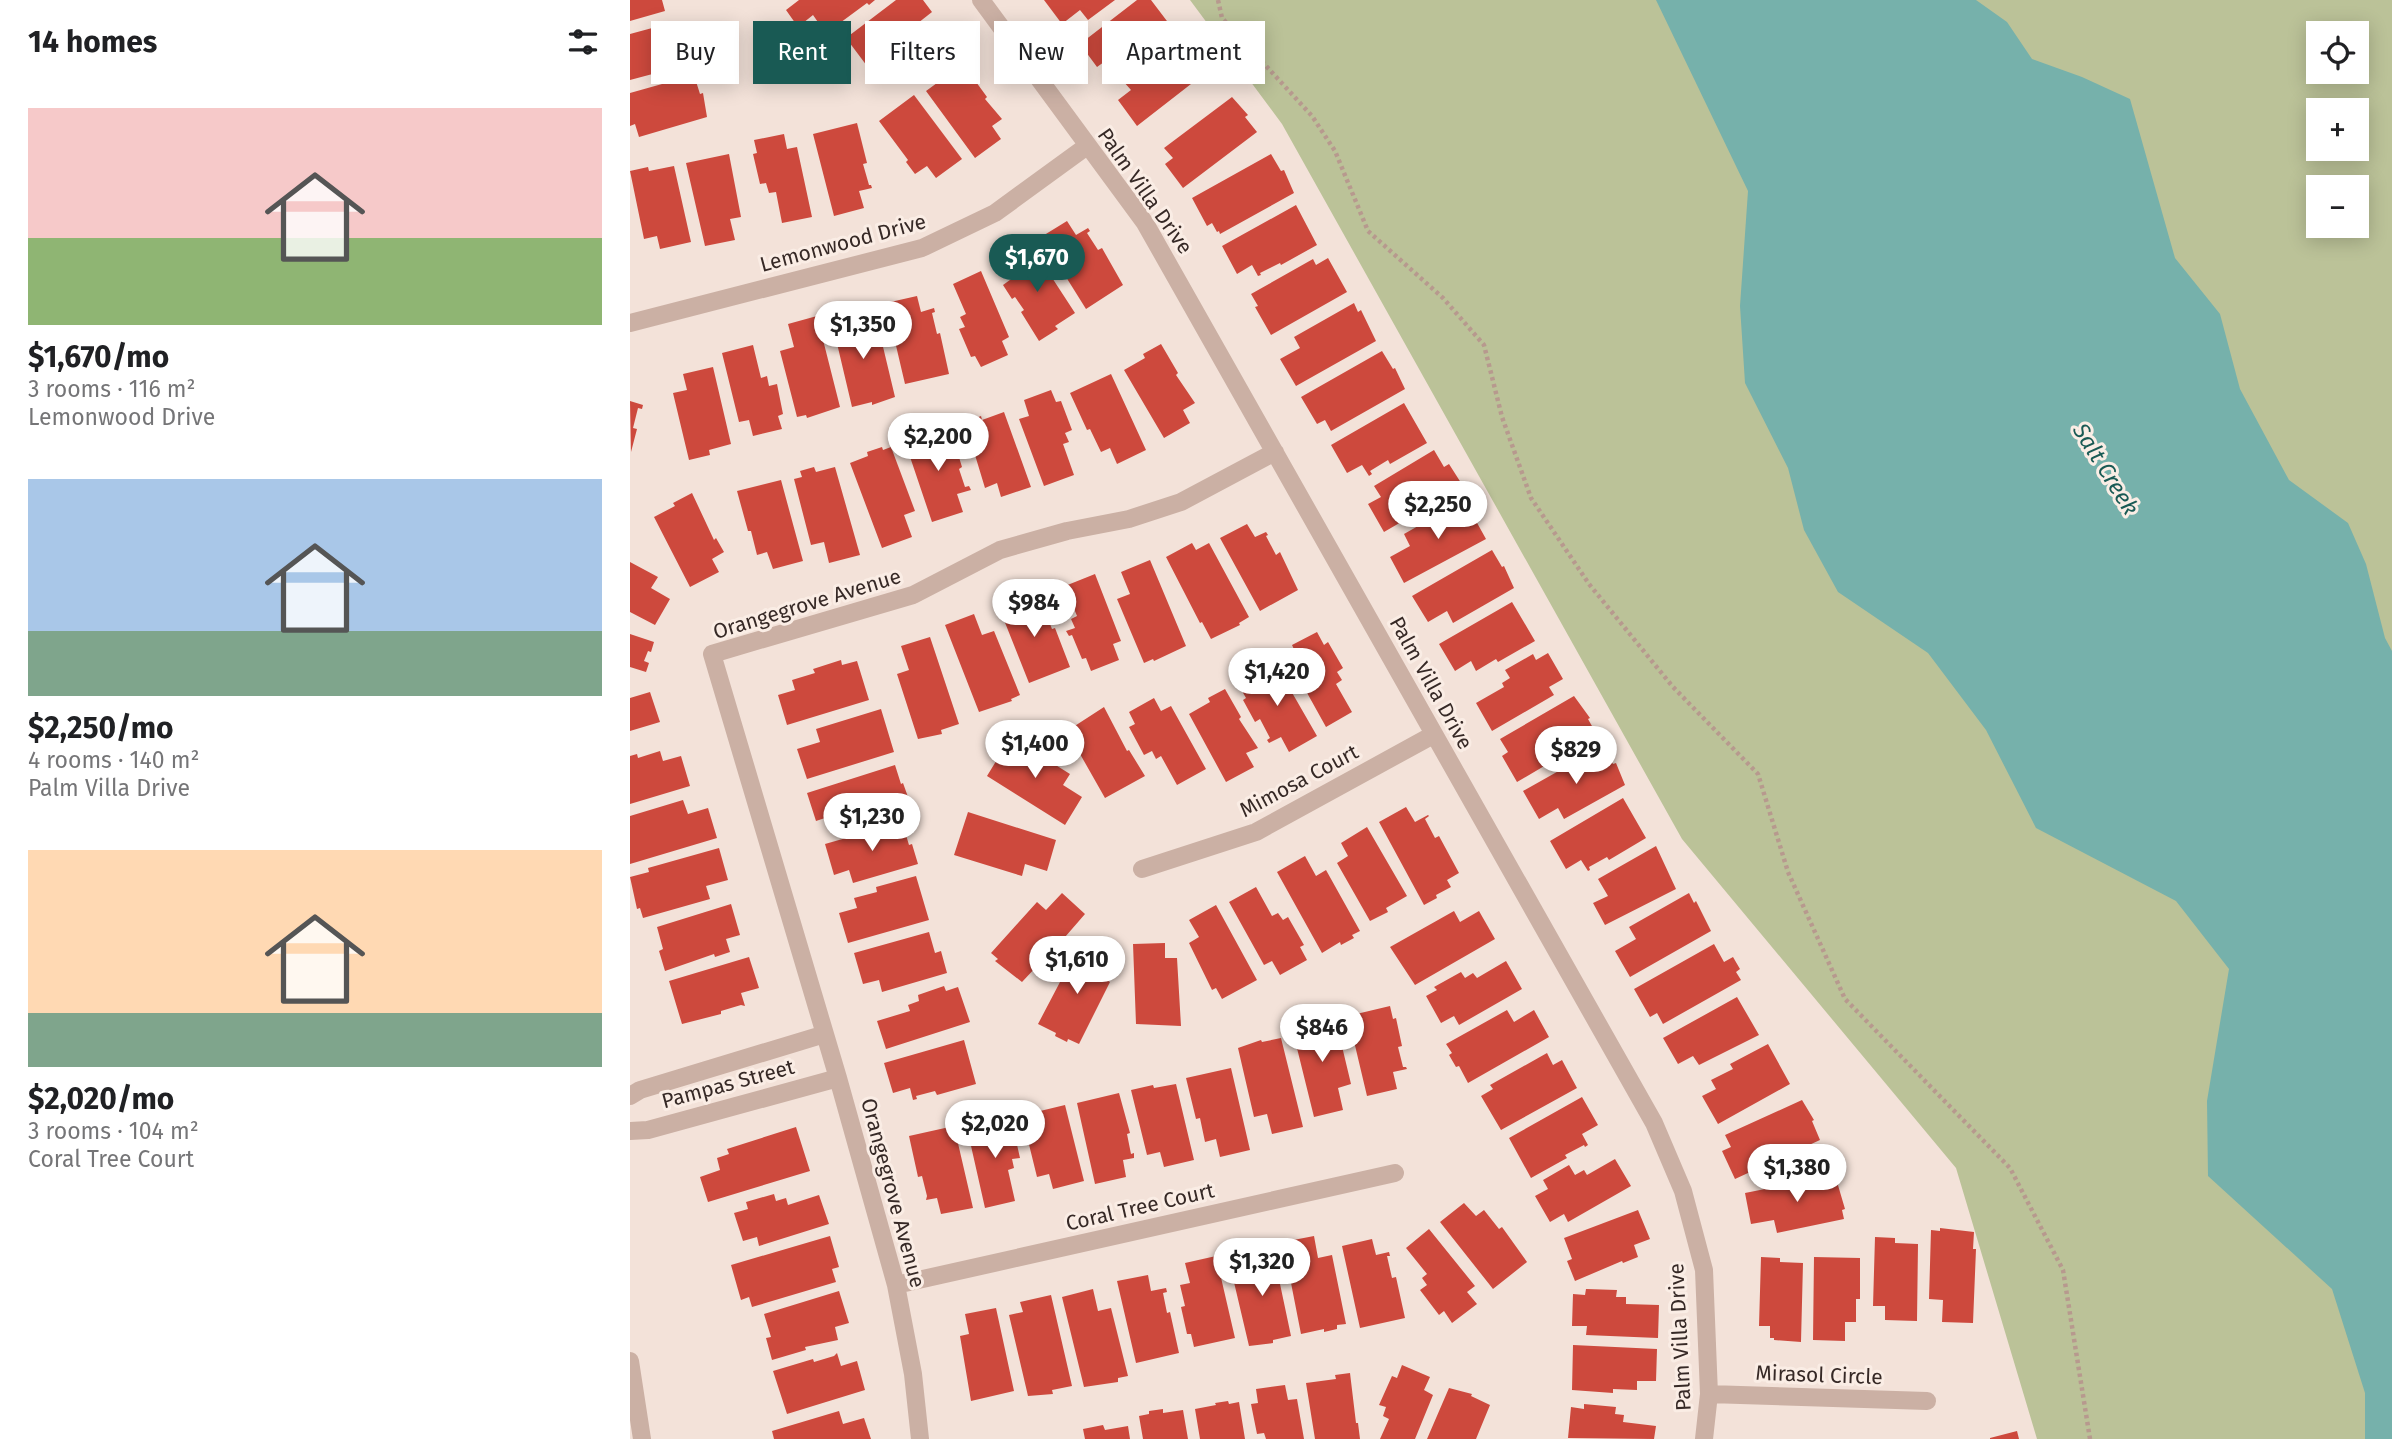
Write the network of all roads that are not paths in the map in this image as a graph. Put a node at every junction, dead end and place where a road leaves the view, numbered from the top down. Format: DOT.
graph roads {
  1 [pos="981,0"];
  2 [pos="1087,146"];
  3 [pos="630,323"];
  4 [pos="1275,452"];
  5 [pos="1433,734"];
  6 [pos="1142,869"];
  7 [pos="825,1034"];
  8 [pos="838,1078"];
  9 [pos="630,1096"];
  10 [pos="630,1131"];
  11 [pos="1395,1173"];
  12 [pos="896,1285"];
  13 [pos="630,1361"];
  14 [pos="1709,1394"];
  15 [pos="1927,1401"];
  16 [pos="642,1439"];
  17 [pos="920,1439"];
  18 [pos="1704,1439"];
  1 -- 2 [label="street, Palm Villa Drive"];
  2 -- 3 [label="street, Lemonwood Drive"];
  2 -- 4 [label="street, Palm Villa Drive"];
  4 -- 5 [label="street, Palm Villa Drive"];
  4 -- 7 [label="street, Orangegrove Avenue"];
  5 -- 6 [label="street, Mimosa Court"];
  5 -- 14 [label="street, Palm Villa Drive"];
  7 -- 8 [label="street, Orangegrove Avenue"];
  7 -- 9 [label="street, Pampas Street"];
  8 -- 10 [label="street, Pampas Street"];
  8 -- 12 [label="street, Orangegrove Avenue"];
  11 -- 12 [label="street, Coral Tree Court"];
  12 -- 17 [label="street, Orangegrove Avenue"];
  13 -- 16 [label="street"];
  14 -- 15 [label="street, Mirasol Circle"];
  14 -- 18 [label="street, Palm Villa Drive"];
}
